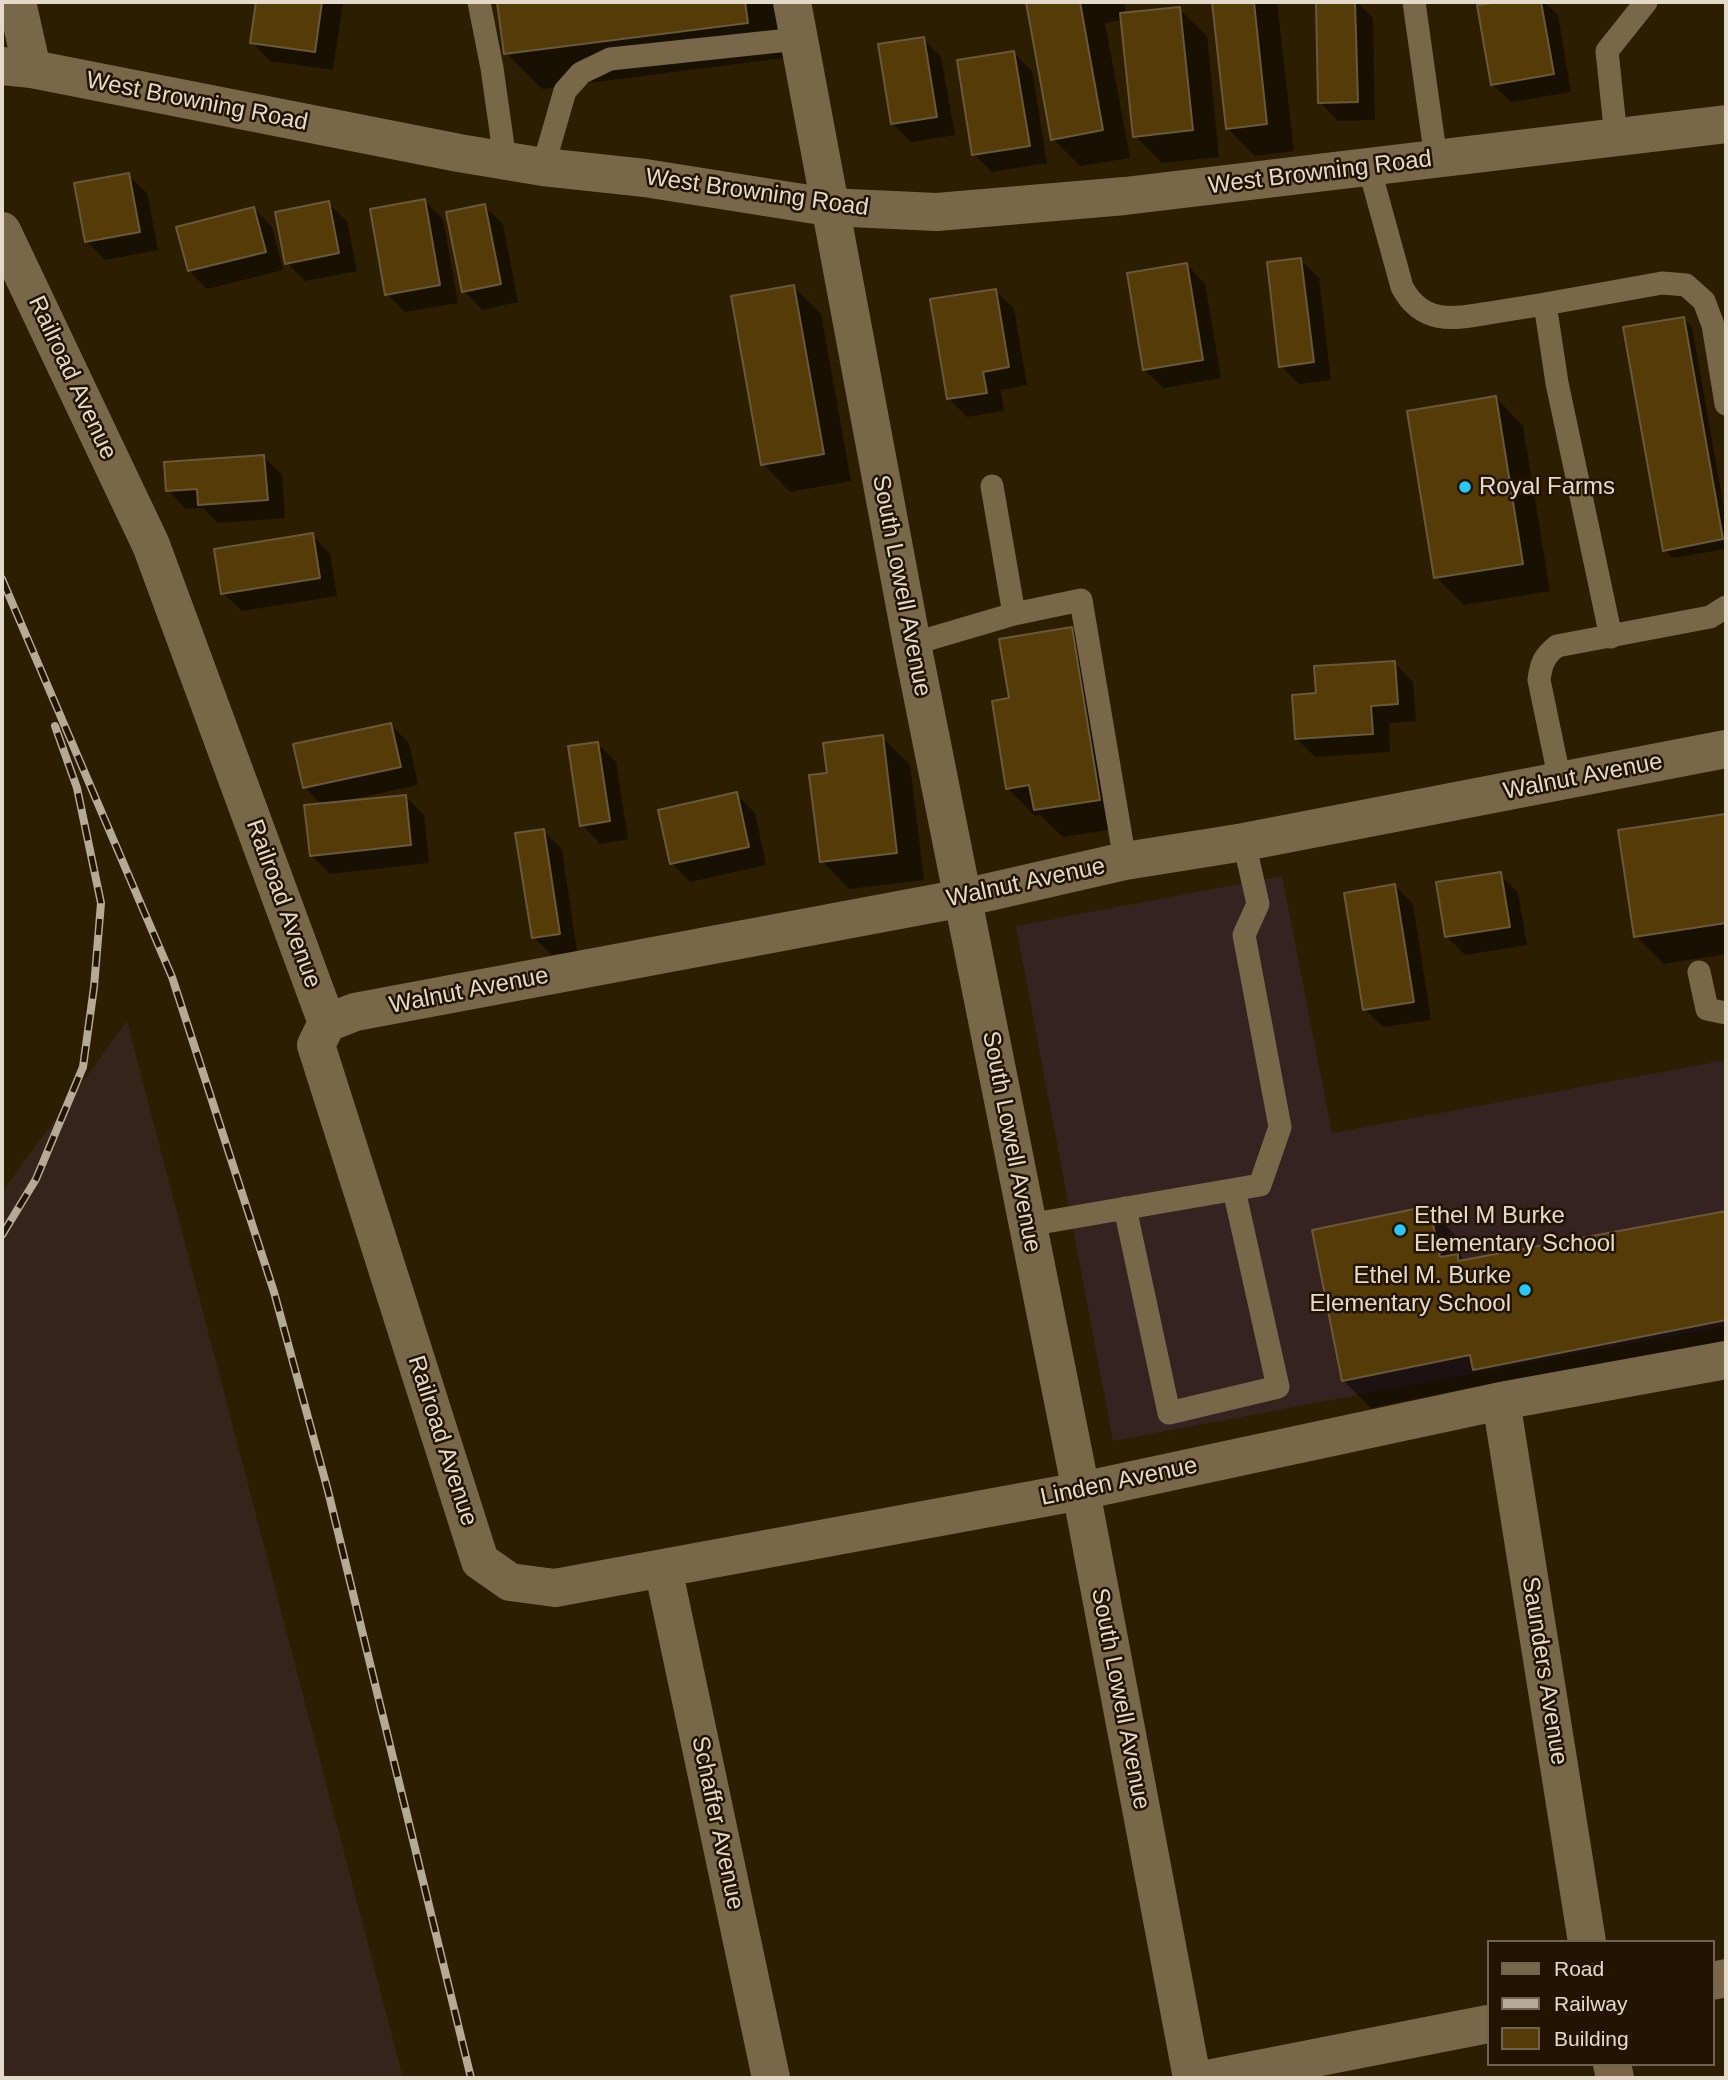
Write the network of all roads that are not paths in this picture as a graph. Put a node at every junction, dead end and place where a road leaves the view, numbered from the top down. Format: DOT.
graph roads {
  1 [pos="17,2"];
  2 [pos="479,2"];
  3 [pos="792,2"];
  4 [pos="1414,2"];
  5 [pos="1646,2"];
  6 [pos="798,39"];
  7 [pos="17,68"];
  8 [pos="1726,124"];
  9 [pos="1616,137"];
  10 [pos="1436,159"];
  11 [pos="505,160"];
  12 [pos="543,167"];
  13 [pos="1369,167"];
  14 [pos="828,207"];
  15 [pos="2,231"];
  16 [pos="1545,304"];
  17 [pos="1726,404"];
  18 [pos="992,486"];
  19 [pos="1726,607"];
  20 [pos="1014,614"];
  21 [pos="1611,636"];
  22 [pos="912,644"];
  23 [pos="1726,749"];
  24 [pos="1560,781"];
  25 [pos="1244,842"];
  26 [pos="1125,861"];
  27 [pos="963,898"];
  28 [pos="1699,972"];
  29 [pos="1726,1013"];
  30 [pos="327,1023"];
  31 [pos="1234,1189"];
  32 [pos="1125,1208"];
  33 [pos="1028,1225"];
  34 [pos="1726,1360"];
  35 [pos="1501,1401"];
  36 [pos="1081,1491"];
  37 [pos="663,1568"];
  38 [pos="510,1581"];
  39 [pos="1587,1940"];
  40 [pos="1486,2024"];
  41 [pos="771,2078"];
  42 [pos="1192,2078"];
  43 [pos="1213,2078"];
  1 -- 7 [label="street"];
  2 -- 11 [label="lane"];
  3 -- 6 [label="street, South Lowell Avenue"];
  4 -- 10 [label="lane"];
  5 -- 9 [label="lane"];
  6 -- 12 [label="lane"];
  6 -- 14 [label="street, South Lowell Avenue"];
  7 -- 11 [label="street, West Browning Road"];
  8 -- 9 [label="street, West Browning Road"];
  9 -- 10 [label="street, West Browning Road"];
  10 -- 13 [label="street, West Browning Road"];
  11 -- 12 [label="street, West Browning Road"];
  12 -- 14 [label="street, West Browning Road"];
  13 -- 14 [label="street, West Browning Road"];
  13 -- 16 [label="lane"];
  14 -- 22 [label="street, South Lowell Avenue"];
  15 -- 30 [label="street, Railroad Avenue"];
  16 -- 17 [label="lane"];
  16 -- 21 [label="lane"];
  18 -- 20 [label="lane"];
  19 -- 21 [label="lane"];
  20 -- 22 [label="lane"];
  20 -- 26 [label="lane"];
  21 -- 24 [label="lane"];
  22 -- 27 [label="street, South Lowell Avenue"];
  23 -- 24 [label="street, Walnut Avenue"];
  24 -- 25 [label="street, Walnut Avenue"];
  25 -- 26 [label="street, Walnut Avenue"];
  25 -- 31 [label="lane"];
  26 -- 27 [label="street, Walnut Avenue"];
  27 -- 30 [label="street, Walnut Avenue"];
  27 -- 33 [label="street, South Lowell Avenue"];
  28 -- 29 [label="lane"];
  30 -- 38 [label="street, Railroad Avenue"];
  31 -- 32 [label="lane"];
  31 -- 32 [label="lane"];
  32 -- 33 [label="lane"];
  33 -- 36 [label="street, South Lowell Avenue"];
  34 -- 35 [label="street, Linden Avenue"];
  35 -- 36 [label="street, Linden Avenue"];
  35 -- 39 [label="street, Saunders Avenue"];
  36 -- 37 [label="street, Linden Avenue"];
  36 -- 42 [label="street, South Lowell Avenue"];
  37 -- 38 [label="street, Linden Avenue"];
  37 -- 41 [label="street, Schaffer Avenue"];
  40 -- 43 [label="street"];
}
